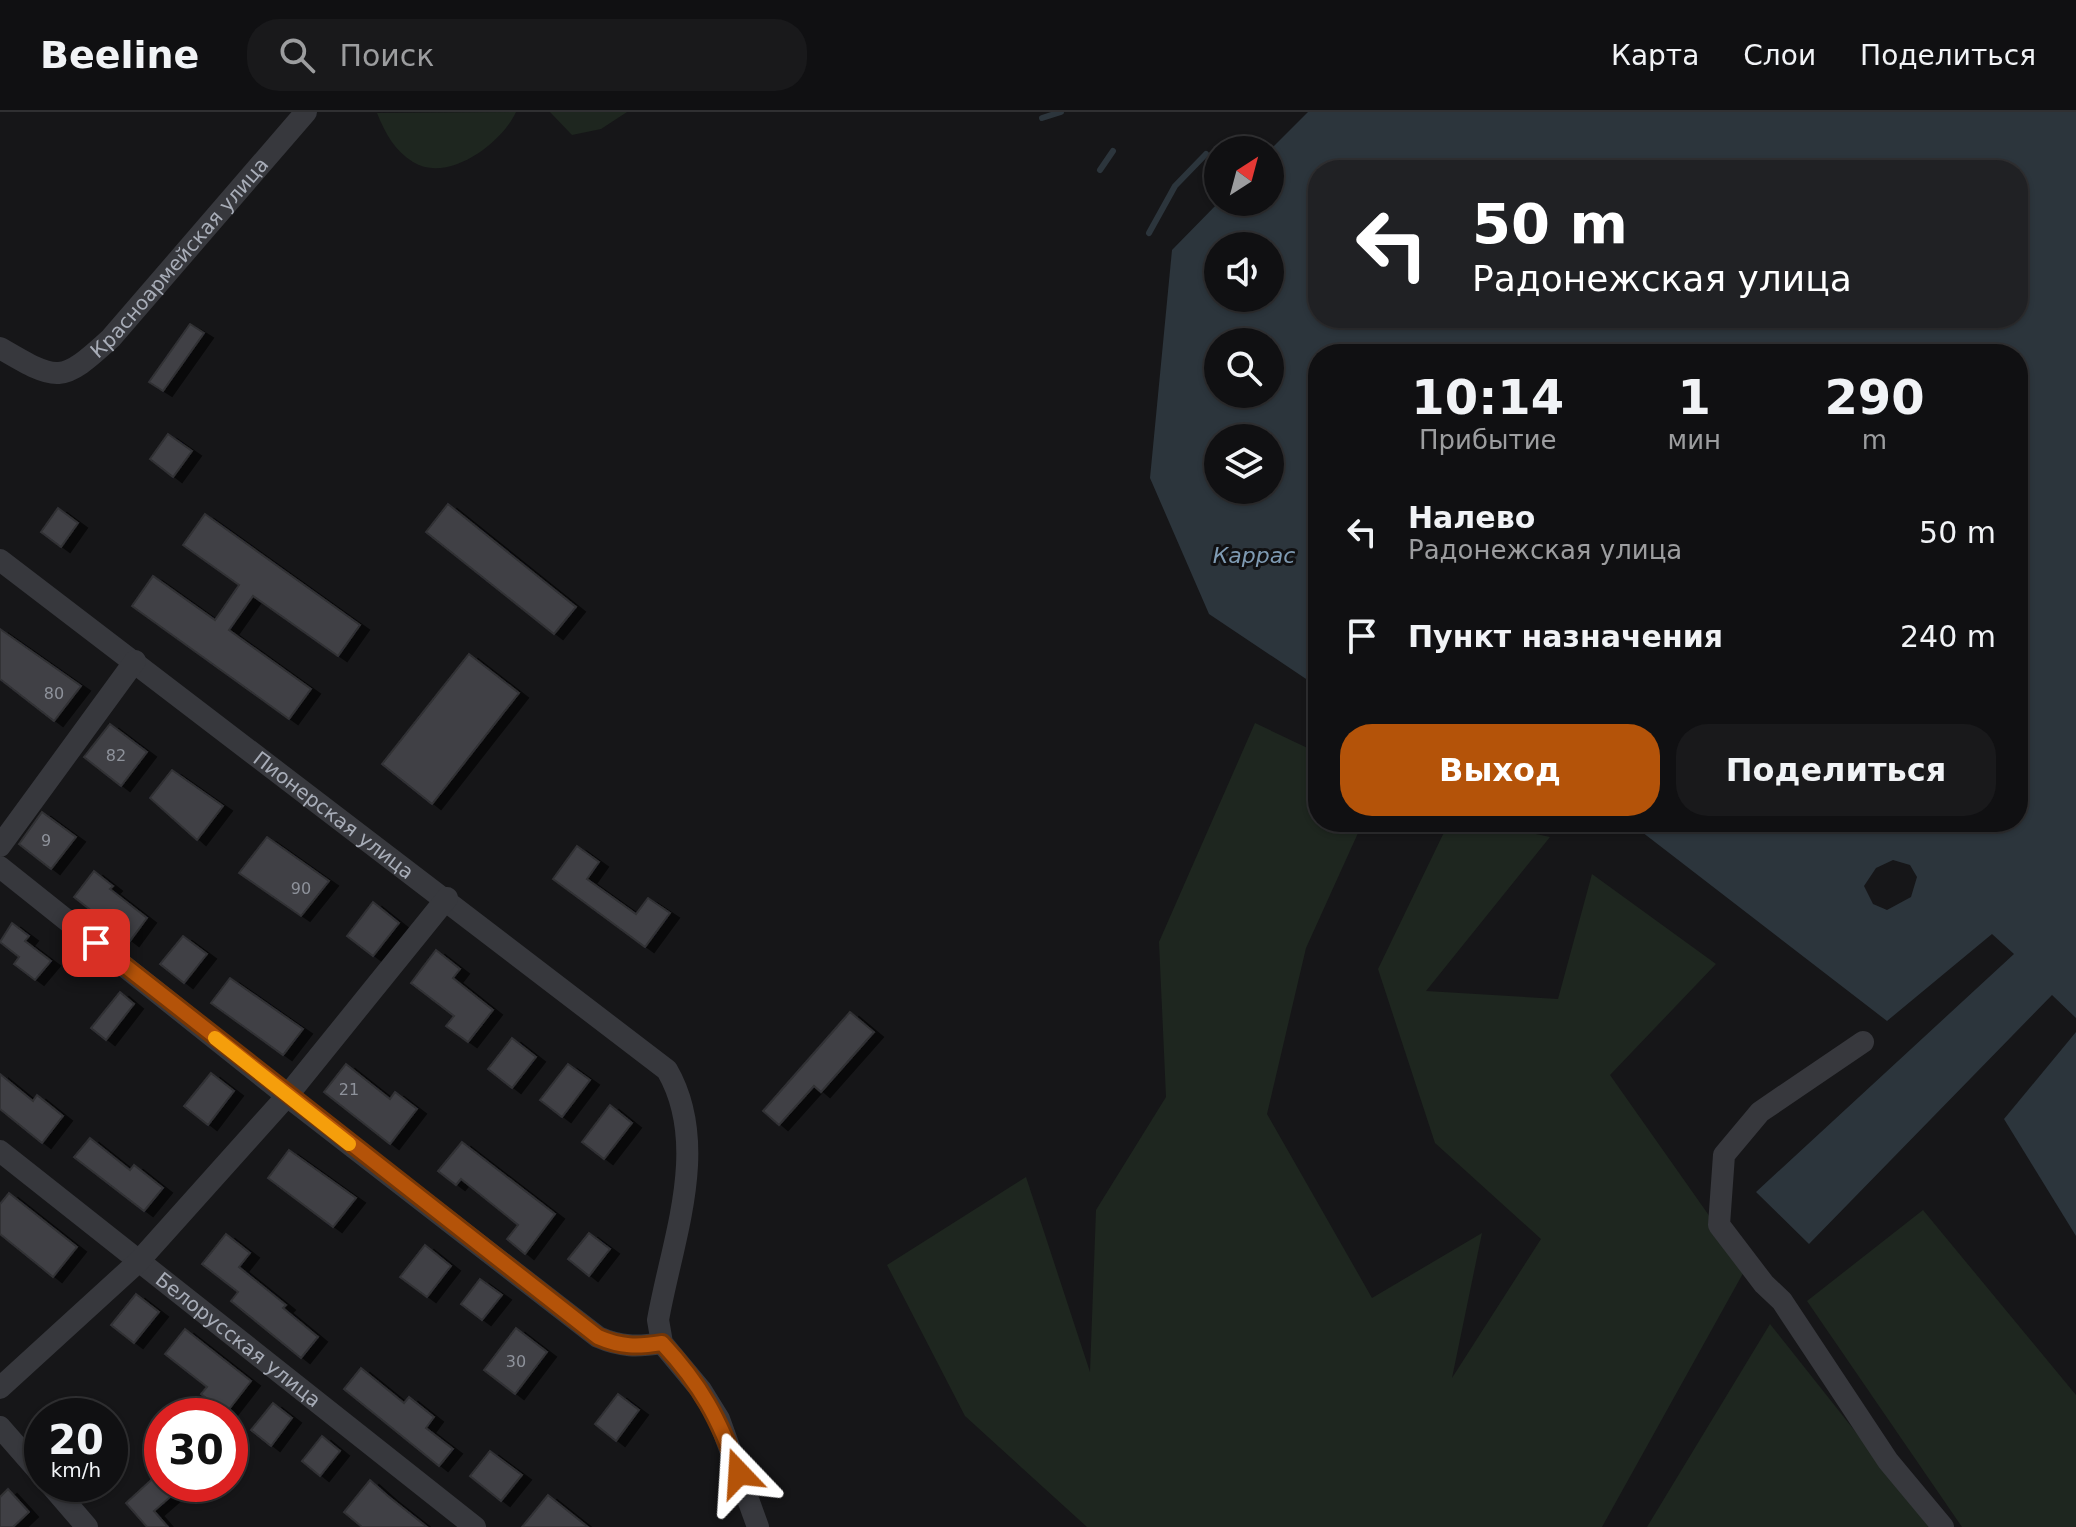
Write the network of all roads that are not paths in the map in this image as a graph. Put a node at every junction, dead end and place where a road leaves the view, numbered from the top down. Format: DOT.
graph roads {
  1 [pos="306,112"];
  2 [pos="0,348"];
  3 [pos="0,560"];
  4 [pos="135,661"];
  5 [pos="0,846"];
  6 [pos="0,867"];
  7 [pos="447,898"];
  8 [pos="1863,1042"];
  9 [pos="287,1096"];
  10 [pos="0,1151"];
  11 [pos="139,1261"];
  12 [pos="662,1343"];
  13 [pos="0,1388"];
  14 [pos="0,1427"];
  15 [pos="24,1454"];
  16 [pos="65,1502"];
  17 [pos="87,1527"];
  18 [pos="475,1527"];
  19 [pos="758,1527"];
  20 [pos="1943,1527"];
  1 -- 2 [label="street, Красноармейская улица"];
  3 -- 4 [label="street, Пионерская улица"];
  4 -- 5 [label="street"];
  4 -- 7 [label="street, Пионерская улица"];
  6 -- 9 [label="street"];
  7 -- 9 [label="street"];
  7 -- 12 [label="street, Пионерская улица"];
  8 -- 20 [label="street"];
  9 -- 11 [label="street"];
  9 -- 12 [label="street"];
  10 -- 11 [label="street, Белорусская улица"];
  11 -- 13 [label="street"];
  11 -- 18 [label="street, Белорусская улица"];
  12 -- 19 [label="street"];
  14 -- 15 [label="street"];
  16 -- 17 [label="street"];
}
